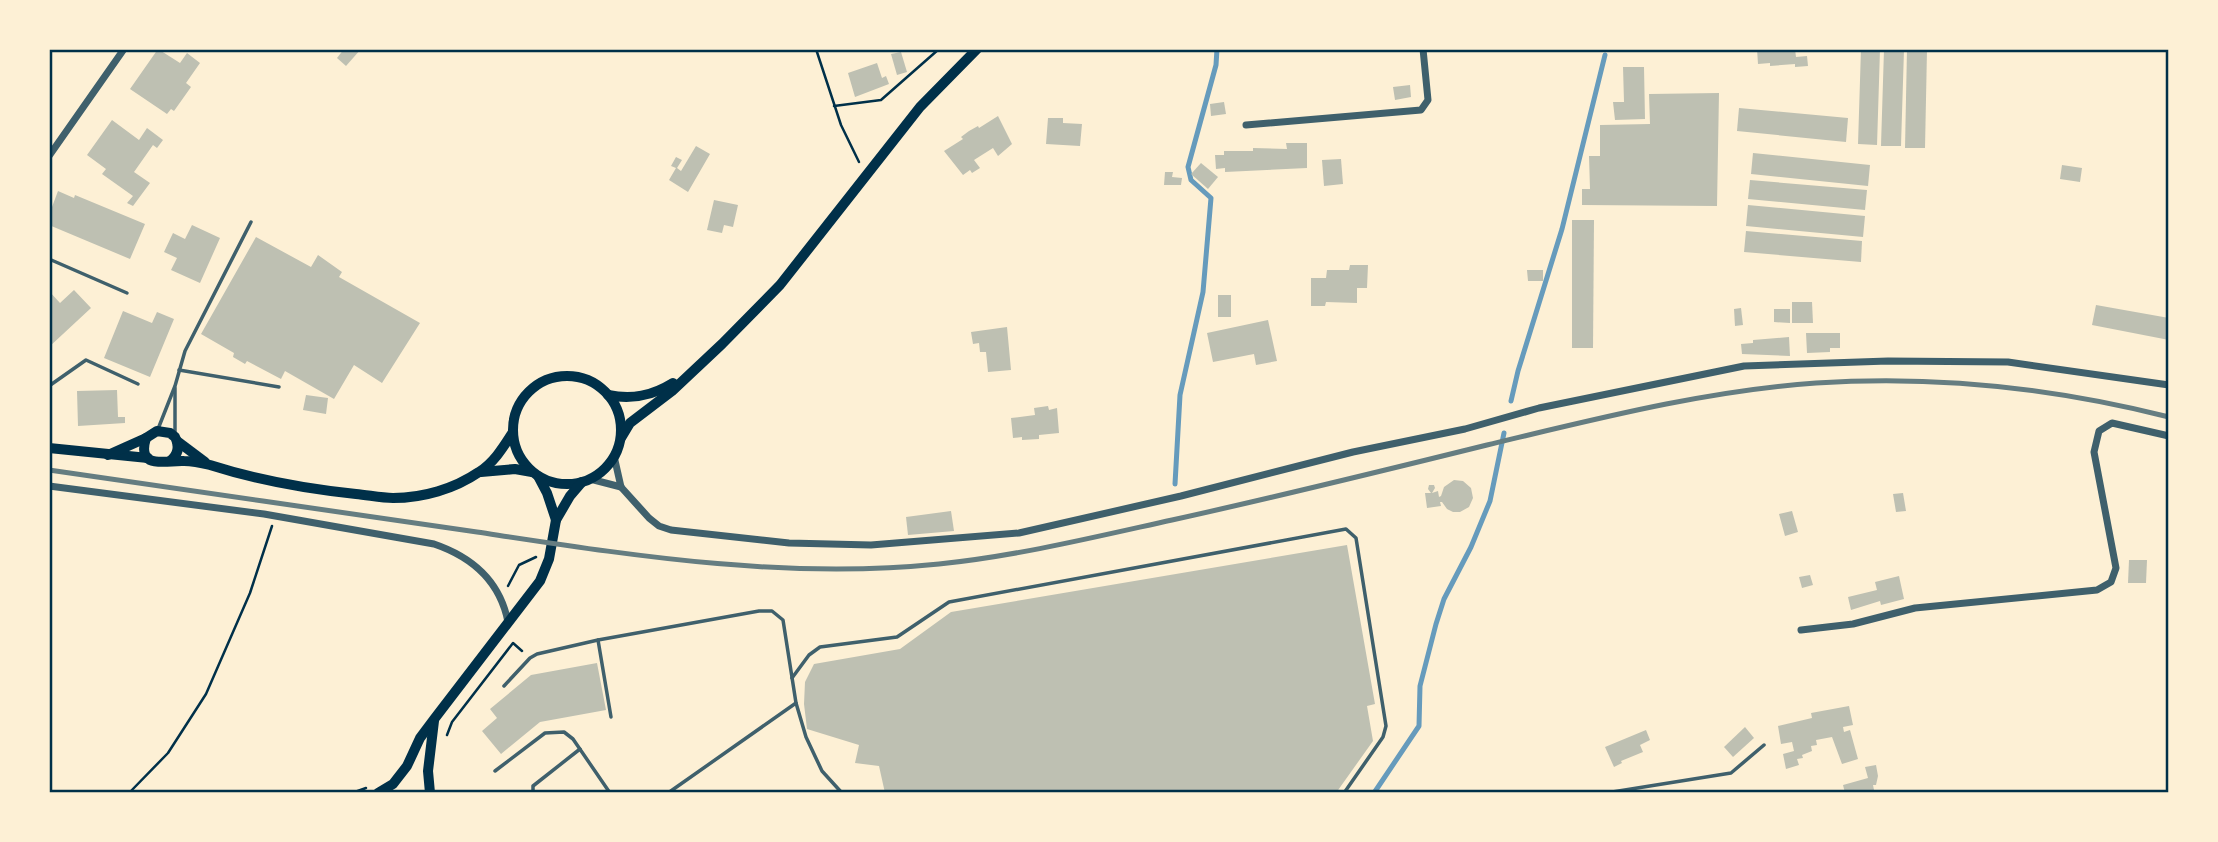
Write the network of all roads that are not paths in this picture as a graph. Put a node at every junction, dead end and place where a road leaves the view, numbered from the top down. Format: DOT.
graph roads {
  1 [pos="124,49"];
  2 [pos="977,49"];
  3 [pos="1423,49"];
  4 [pos="1246,124"];
  5 [pos="49,156"];
  6 [pos="251,222"];
  7 [pos="49,259"];
  8 [pos="127,293"];
  9 [pos="179,370"];
  10 [pos="690,373"];
  11 [pos="138,384"];
  12 [pos="2169,385"];
  13 [pos="49,386"];
  14 [pos="175,386"];
  15 [pos="279,387"];
  16 [pos="608,395"];
  17 [pos="157,430"];
  18 [pos="513,432"];
  19 [pos="2169,436"];
  20 [pos="621,438"];
  21 [pos="146,439"];
  22 [pos="176,439"];
  23 [pos="49,448"];
  24 [pos="108,455"];
  25 [pos="614,456"];
  26 [pos="148,458"];
  27 [pos="170,461"];
  28 [pos="207,464"];
  29 [pos="481,471"];
  30 [pos="535,474"];
  31 [pos="586,481"];
  32 [pos="49,486"];
  33 [pos="621,487"];
  34 [pos="556,520"];
  35 [pos="509,624"];
  36 [pos="1801,630"];
  37 [pos="598,640"];
  38 [pos="792,678"];
  39 [pos="503,686"];
  40 [pos="796,702"];
  41 [pos="611,717"];
  42 [pos="435,718"];
  43 [pos="1764,745"];
  44 [pos="580,750"];
  45 [pos="495,771"];
  46 [pos="378,793"];
  47 [pos="430,793"];
  48 [pos="533,793"];
  49 [pos="610,793"];
  50 [pos="668,793"];
  51 [pos="842,793"];
  52 [pos="1344,793"];
  53 [pos="1606,793"];
  1 -- 5 [label="street"];
  2 -- 10 [label="main road"];
  3 -- 4 [label="street"];
  6 -- 9 [label="lane"];
  7 -- 8 [label="lane"];
  9 -- 14 [label="lane"];
  9 -- 15 [label="lane"];
  10 -- 16 [label="main road"];
  10 -- 20 [label="main road"];
  11 -- 13 [label="lane"];
  12 -- 33 [label="street"];
  14 -- 17 [label="lane"];
  14 -- 22 [label="lane"];
  16 -- 18 [label="main road"];
  16 -- 20 [label="main road"];
  17 -- 21 [label="main road"];
  17 -- 22 [label="main road"];
  18 -- 29 [label="main road"];
  18 -- 30 [label="main road"];
  19 -- 36 [label="street"];
  20 -- 25 [label="main road"];
  21 -- 24 [label="main road"];
  21 -- 26 [label="main road"];
  22 -- 27 [label="main road"];
  22 -- 28 [label="main road"];
  23 -- 24 [label="main road"];
  24 -- 26 [label="main road"];
  25 -- 31 [label="main road"];
  25 -- 33 [label="street"];
  26 -- 27 [label="main road"];
  27 -- 28 [label="main road"];
  28 -- 29 [label="main road"];
  29 -- 30 [label="main road"];
  30 -- 31 [label="main road"];
  30 -- 34 [label="main road"];
  31 -- 33 [label="street"];
  31 -- 34 [label="main road"];
  32 -- 35 [label="street"];
  34 -- 35 [label="main road"];
  35 -- 42 [label="main road"];
  37 -- 38 [label="lane"];
  37 -- 39 [label="lane"];
  37 -- 41 [label="lane"];
  38 -- 40 [label="lane"];
  38 -- 52 [label="lane"];
  40 -- 50 [label="lane"];
  40 -- 51 [label="lane"];
  42 -- 46 [label="main road"];
  42 -- 47 [label="main road"];
  43 -- 53 [label="lane"];
  44 -- 45 [label="lane"];
  44 -- 48 [label="lane"];
  44 -- 49 [label="lane"];
}
